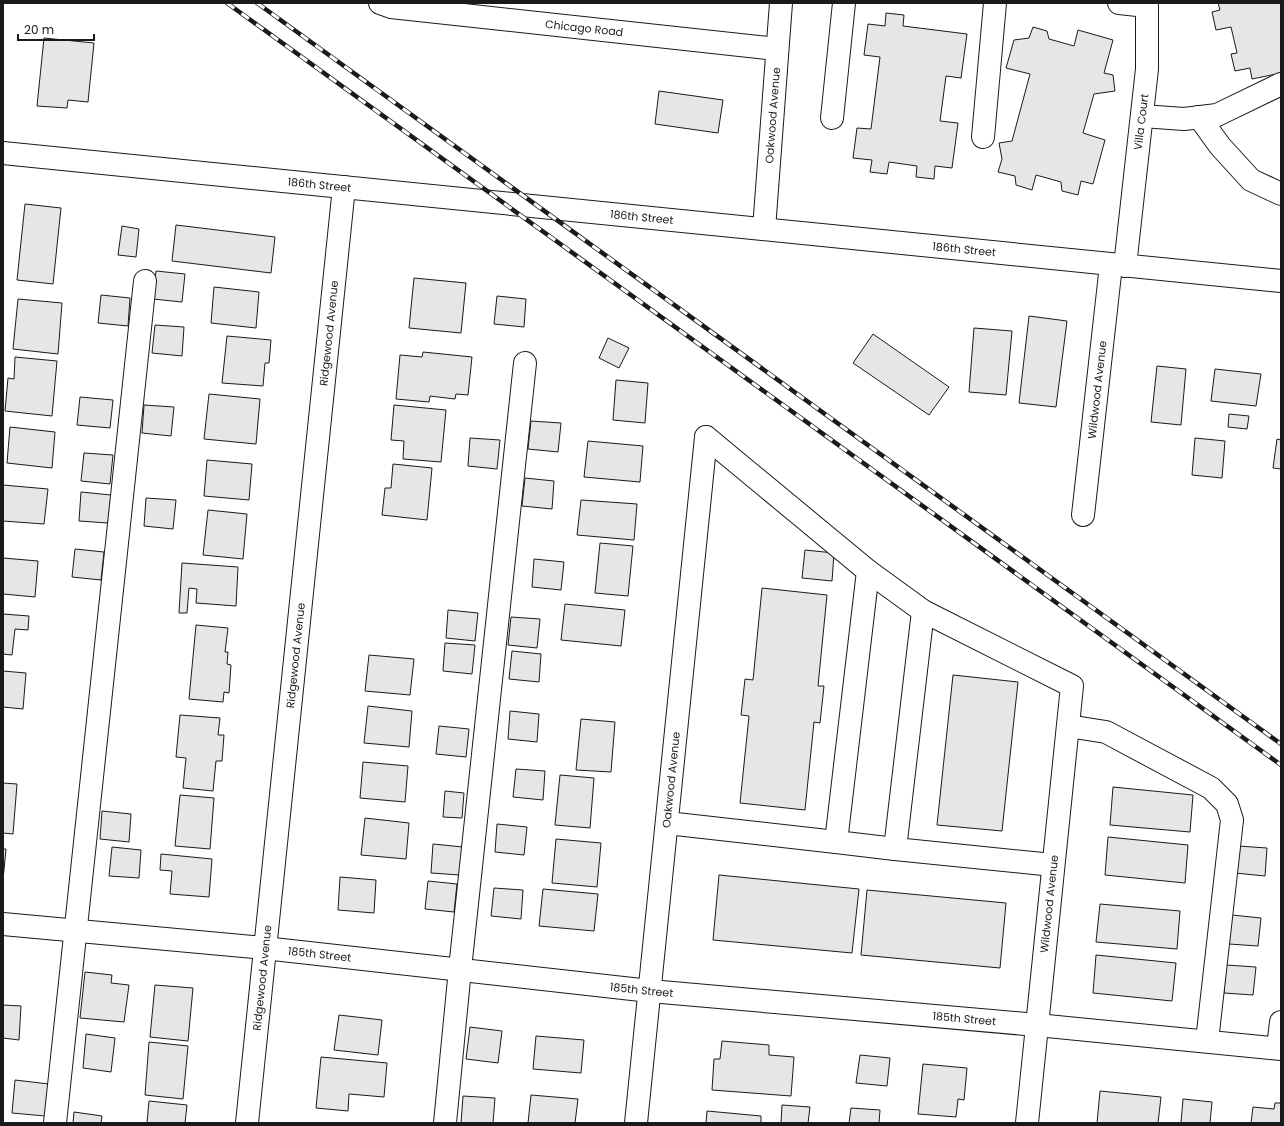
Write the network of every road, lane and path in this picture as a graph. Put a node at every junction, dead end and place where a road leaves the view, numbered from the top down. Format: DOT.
graph roads {
  1 [pos="781,3"];
  2 [pos="844,3"];
  3 [pos="995,3"];
  4 [pos="1127,3"];
  5 [pos="386,5"];
  6 [pos="777,49"];
  7 [pos="1281,84"];
  8 [pos="1142,116"];
  9 [pos="1198,117"];
  10 [pos="832,118"];
  11 [pos="983,137"];
  12 [pos="3,153"];
  13 [pos="344,187"];
  14 [pos="1281,194"];
  15 [pos="764,228"];
  16 [pos="1118,265"];
  17 [pos="145,281"];
  18 [pos="1281,281"];
  19 [pos="525,363"];
  20 [pos="1083,515"];
  21 [pos="868,571"];
  22 [pos="923,611"];
  23 [pos="1068,726"];
  24 [pos="667,823"];
  25 [pos="836,842"];
  26 [pos="895,849"];
  27 [pos="1054,865"];
  28 [pos="3,924"];
  29 [pos="75,931"];
  30 [pos="264,948"];
  31 [pos="460,969"];
  32 [pos="650,991"];
  33 [pos="1281,1022"];
  34 [pos="1037,1025"];
  35 [pos="1207,1041"];
  36 [pos="1280,1048"];
  37 [pos="54,1123"];
  38 [pos="247,1123"];
  39 [pos="445,1123"];
  40 [pos="636,1123"];
  41 [pos="1027,1123"];
  1 -- 6 [label="street, Oakwood Avenue"];
  2 -- 10 [label="street"];
  3 -- 11 [label="street"];
  4 -- 8 [label="street, Villa Court"];
  5 -- 6 [label="street, Chicago Road"];
  6 -- 15 [label="street, Oakwood Avenue"];
  7 -- 9 [label="street"];
  8 -- 9 [label="street"];
  8 -- 16 [label="street, Villa Court"];
  9 -- 14 [label="street"];
  12 -- 13 [label="street, 186th Street"];
  13 -- 15 [label="street, 186th Street"];
  13 -- 30 [label="street, Ridgewood Avenue"];
  15 -- 16 [label="street, 186th Street"];
  16 -- 18 [label="street, 186th Street"];
  16 -- 20 [label="street, Wildwood Avenue"];
  17 -- 29 [label="street"];
  19 -- 31 [label="street"];
  21 -- 22 [label="street"];
  21 -- 24 [label="street, Oakwood Avenue"];
  21 -- 25 [label="street"];
  22 -- 23 [label="street, Wildwood Avenue"];
  22 -- 26 [label="street"];
  23 -- 27 [label="street, Wildwood Avenue"];
  23 -- 35 [label="street"];
  24 -- 25 [label="street"];
  24 -- 32 [label="street, Oakwood Avenue"];
  25 -- 26 [label="street"];
  26 -- 27 [label="street"];
  27 -- 34 [label="street, Wildwood Avenue"];
  28 -- 29 [label="street, 185th Street"];
  29 -- 30 [label="street, 185th Street"];
  29 -- 37 [label="street"];
  30 -- 31 [label="street, 185th Street"];
  30 -- 38 [label="street, Ridgewood Avenue"];
  31 -- 32 [label="street, 185th Street"];
  31 -- 39 [label="street"];
  32 -- 34 [label="street, 185th Street"];
  32 -- 40 [label="street, Oakwood Avenue"];
  33 -- 36 [label="street"];
  34 -- 35 [label="street, 185th Street"];
  34 -- 41 [label="street, Wildwood Avenue"];
  35 -- 36 [label="street, 185th Street"];
}
